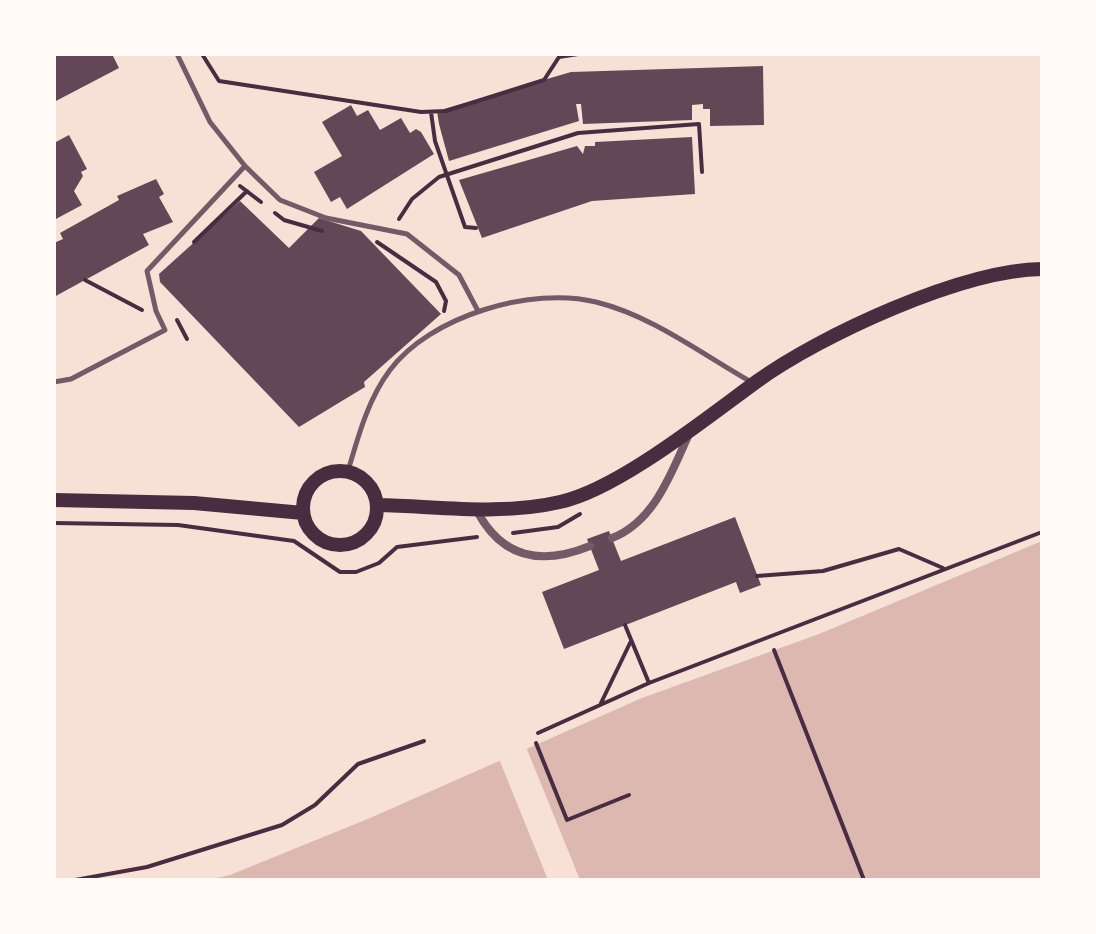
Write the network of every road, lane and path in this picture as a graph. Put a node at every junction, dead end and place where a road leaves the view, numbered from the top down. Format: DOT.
graph roads {
  1 [pos="177,54"];
  2 [pos="202,54"];
  3 [pos="578,54"];
  4 [pos="435,115"];
  5 [pos="245,166"];
  6 [pos="702,172"];
  7 [pos="447,175"];
  8 [pos="232,179"];
  9 [pos="247,191"];
  10 [pos="476,228"];
  11 [pos="379,230"];
  12 [pos="330,232"];
  13 [pos="192,244"];
  14 [pos="1042,269"];
  15 [pos="85,280"];
  16 [pos="155,305"];
  17 [pos="478,311"];
  18 [pos="441,314"];
  19 [pos="187,339"];
  20 [pos="54,382"];
  21 [pos="754,384"];
  22 [pos="691,430"];
  23 [pos="348,471"];
  24 [pos="576,496"];
  25 [pos="54,500"];
  26 [pos="378,505"];
  27 [pos="477,511"];
  28 [pos="303,513"];
  29 [pos="54,523"];
  30 [pos="1042,532"];
  31 [pos="490,536"];
  32 [pos="612,538"];
  33 [pos="590,546"];
  34 [pos="945,569"];
  35 [pos="757,576"];
  36 [pos="625,625"];
  37 [pos="631,641"];
  38 [pos="774,650"];
  39 [pos="649,683"];
  40 [pos="600,705"];
  41 [pos="538,733"];
  42 [pos="424,741"];
  43 [pos="536,743"];
  44 [pos="629,795"];
  45 [pos="75,880"];
  46 [pos="864,880"];
  1 -- 5 [label="lane"];
  2 -- 4 [label="path"];
  3 -- 4 [label="path"];
  4 -- 7 [label="path"];
  5 -- 8 [label="lane"];
  5 -- 11 [label="lane"];
  6 -- 7 [label="path"];
  7 -- 10 [label="path"];
  7 -- 11 [label="path"];
  8 -- 9 [label="path"];
  8 -- 16 [label="lane"];
  9 -- 12 [label="path"];
  9 -- 13 [label="path"];
  11 -- 17 [label="lane"];
  11 -- 18 [label="path"];
  14 -- 21 [label="main road"];
  15 -- 16 [label="path"];
  16 -- 19 [label="path"];
  16 -- 20 [label="lane"];
  17 -- 21 [label="lane"];
  17 -- 23 [label="lane"];
  21 -- 22 [label="main road"];
  22 -- 24 [label="main road"];
  22 -- 32 [label="street"];
  23 -- 26 [label="main road"];
  23 -- 28 [label="main road"];
  24 -- 27 [label="main road"];
  24 -- 31 [label="path"];
  25 -- 28 [label="main road"];
  26 -- 27 [label="main road"];
  26 -- 28 [label="main road"];
  27 -- 31 [label="street"];
  29 -- 31 [label="path"];
  30 -- 34 [label="path"];
  31 -- 33 [label="street"];
  34 -- 35 [label="path"];
  34 -- 39 [label="path"];
  36 -- 37 [label="path"];
  37 -- 39 [label="path"];
  37 -- 40 [label="path"];
  38 -- 46 [label="path"];
  39 -- 40 [label="path"];
  40 -- 41 [label="path"];
  42 -- 45 [label="path"];
  43 -- 44 [label="path"];
}
